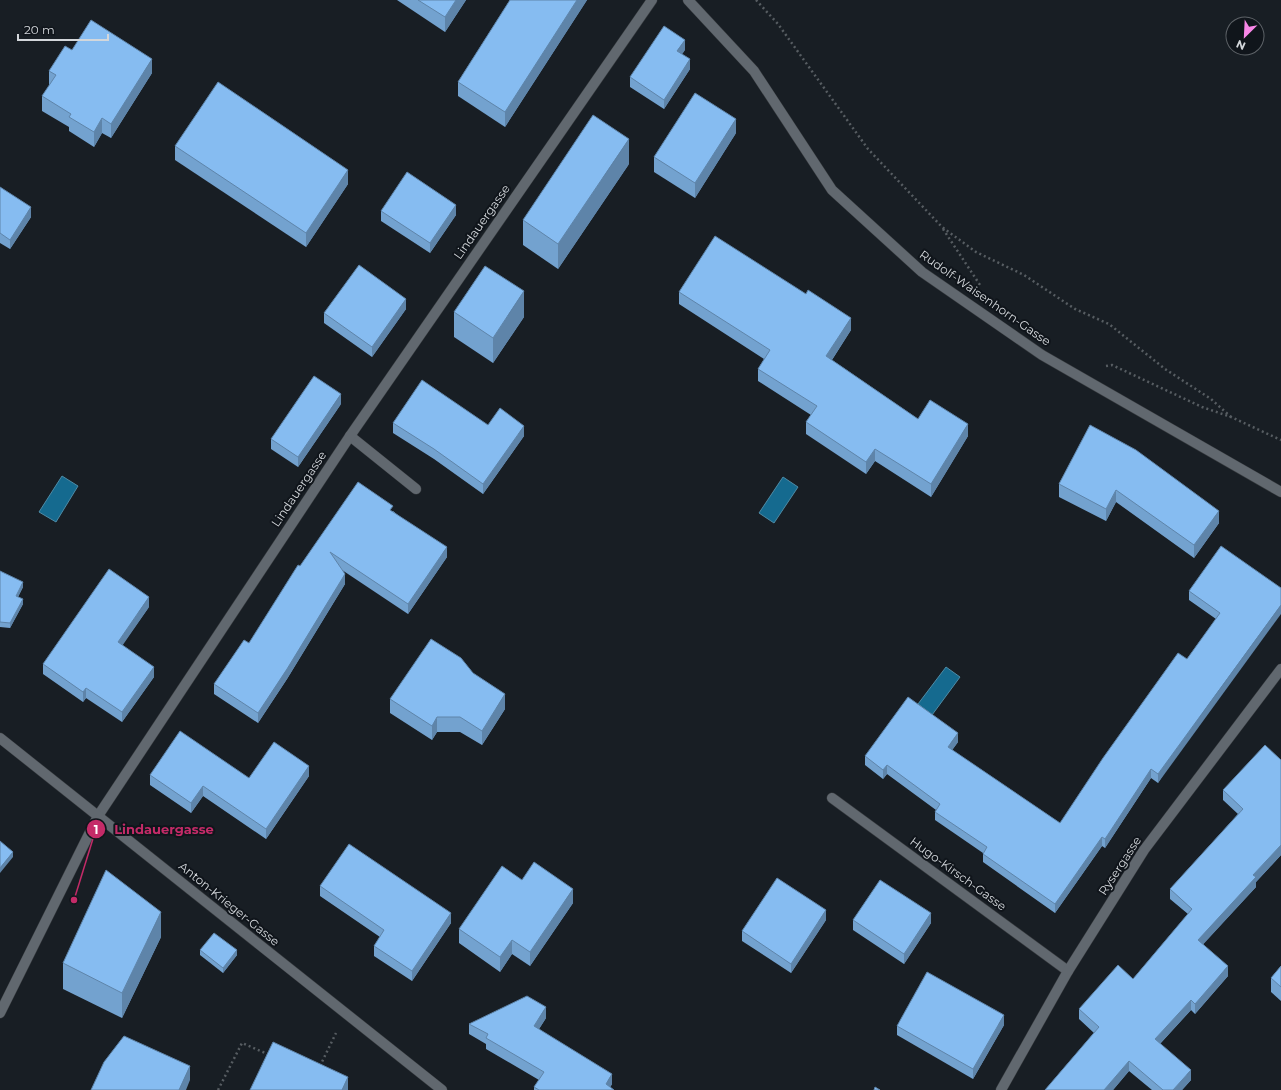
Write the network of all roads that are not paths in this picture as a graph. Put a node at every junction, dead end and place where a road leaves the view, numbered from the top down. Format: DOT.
graph roads {
  1 [pos="652,0"];
  2 [pos="688,0"];
  3 [pos="350,436"];
  4 [pos="416,489"];
  5 [pos="1281,492"];
  6 [pos="1281,669"];
  7 [pos="0,738"];
  8 [pos="832,798"];
  9 [pos="98,816"];
  10 [pos="1068,971"];
  11 [pos="0,1013"];
  12 [pos="442,1090"];
  13 [pos="1001,1090"];
  1 -- 3 [label="street, Lindauergasse"];
  2 -- 5 [label="street, Rudolf-Waisenhorn-Gasse"];
  3 -- 4 [label="street"];
  3 -- 9 [label="street, Lindauergasse"];
  6 -- 10 [label="street, Rysergasse"];
  7 -- 9 [label="street, Anton-Krieger-Gasse"];
  8 -- 10 [label="street, Hugo-Kirsch-Gasse"];
  9 -- 11 [label="street, Lindauergasse"];
  9 -- 12 [label="street, Anton-Krieger-Gasse"];
  10 -- 13 [label="street, Rysergasse"];
}
